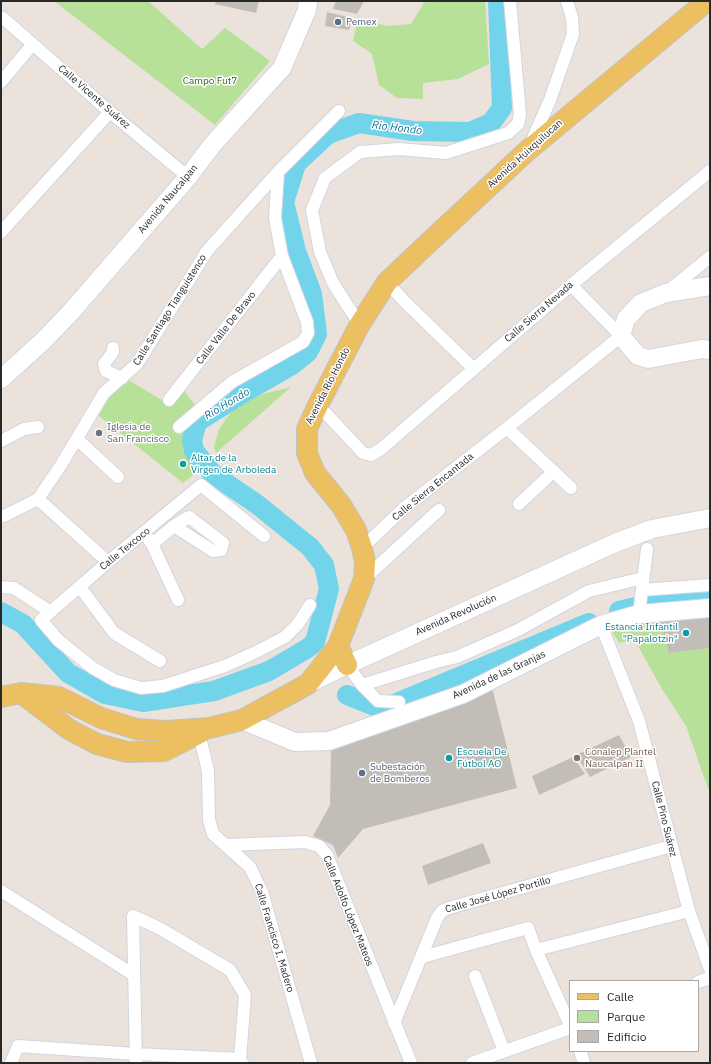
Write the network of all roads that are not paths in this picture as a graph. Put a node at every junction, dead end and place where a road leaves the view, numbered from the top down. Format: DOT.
graph roads {
  1 [pos="308,1"];
  2 [pos="510,1"];
  3 [pos="567,1"];
  4 [pos="707,1"];
  5 [pos="1,17"];
  6 [pos="33,44"];
  7 [pos="1,82"];
  8 [pos="339,111"];
  9 [pos="110,112"];
  10 [pos="527,151"];
  11 [pos="278,172"];
  12 [pos="710,172"];
  13 [pos="188,176"];
  14 [pos="1,232"];
  15 [pos="282,256"];
  16 [pos="710,257"];
  17 [pos="387,282"];
  18 [pos="571,285"];
  19 [pos="710,286"];
  20 [pos="666,293"];
  21 [pos="360,324"];
  22 [pos="621,336"];
  23 [pos="113,348"];
  24 [pos="710,350"];
  25 [pos="474,369"];
  26 [pos="122,378"];
  27 [pos="1,379"];
  28 [pos="169,400"];
  29 [pos="318,405"];
  30 [pos="38,426"];
  31 [pos="179,427"];
  32 [pos="507,428"];
  33 [pos="77,439"];
  34 [pos="1,441"];
  35 [pos="554,471"];
  36 [pos="118,477"];
  37 [pos="571,488"];
  38 [pos="38,499"];
  39 [pos="519,504"];
  40 [pos="439,510"];
  41 [pos="1,516"];
  42 [pos="710,518"];
  43 [pos="174,526"];
  44 [pos="144,533"];
  45 [pos="264,536"];
  46 [pos="152,544"];
  47 [pos="362,548"];
  48 [pos="648,549"];
  49 [pos="108,562"];
  50 [pos="364,579"];
  51 [pos="1,586"];
  52 [pos="710,586"];
  53 [pos="80,587"];
  54 [pos="641,599"];
  55 [pos="178,600"];
  56 [pos="310,605"];
  57 [pos="710,608"];
  58 [pos="45,616"];
  59 [pos="601,625"];
  60 [pos="338,646"];
  61 [pos="160,661"];
  62 [pos="347,665"];
  63 [pos="308,684"];
  64 [pos="362,685"];
  65 [pos="1,697"];
  66 [pos="399,702"];
  67 [pos="242,720"];
  68 [pos="204,731"];
  69 [pos="226,845"];
  70 [pos="671,846"];
  71 [pos="1,891"];
  72 [pos="689,911"];
  73 [pos="536,950"];
  74 [pos="422,957"];
  75 [pos="710,969"];
  76 [pos="134,975"];
  77 [pos="475,976"];
  78 [pos="710,978"];
  79 [pos="699,982"];
  80 [pos="394,1023"];
  81 [pos="569,1023"];
  82 [pos="569,1028"];
  83 [pos="504,1052"];
  84 [pos="580,1052"];
  85 [pos="136,1059"];
  86 [pos="240,1062"];
  87 [pos="11,1063"];
  88 [pos="311,1063"];
  89 [pos="411,1063"];
  90 [pos="472,1063"];
  91 [pos="584,1063"];
  1 -- 13 [label="main road, Avenida Naucalpan"];
  2 -- 21 [label="street"];
  3 -- 10 [label="street"];
  4 -- 10 [label="main road, Avenida Huixquilucan"];
  5 -- 6 [label="street, Calle Vicente Suárez"];
  6 -- 7 [label="street"];
  6 -- 9 [label="street, Calle Vicente Suárez"];
  8 -- 11 [label="street, Calle Santiago Tianguistenco"];
  9 -- 13 [label="street, Calle Vicente Suárez"];
  9 -- 14 [label="street"];
  10 -- 17 [label="main road, Avenida Huixquilucan"];
  11 -- 15 [label="street"];
  11 -- 26 [label="street, Calle Santiago Tianguistenco"];
  12 -- 18 [label="street, Calle Sierra Nevada"];
  13 -- 27 [label="main road, Avenida Naucalpan"];
  15 -- 28 [label="street, Calle Valle De Bravo"];
  15 -- 31 [label="street"];
  16 -- 20 [label="street"];
  17 -- 21 [label="main road, Avenida Huixquilucan"];
  17 -- 25 [label="street"];
  18 -- 22 [label="street"];
  18 -- 25 [label="street, Calle Sierra Nevada"];
  19 -- 20 [label="main road"];
  20 -- 22 [label="main road"];
  21 -- 29 [label="main road, Avenida Río Hondo"];
  22 -- 24 [label="main road"];
  22 -- 32 [label="street, Calle Sierra Encantada"];
  23 -- 26 [label="street"];
  25 -- 29 [label="street, Calle Sierra Nevada"];
  26 -- 33 [label="street, Calle Santiago Tianguistenco"];
  29 -- 47 [label="main road, Avenida Río Hondo"];
  30 -- 34 [label="street"];
  32 -- 35 [label="street"];
  32 -- 47 [label="street, Calle Sierra Encantada"];
  33 -- 36 [label="street"];
  33 -- 38 [label="street, Calle Santiago Tianguistenco"];
  35 -- 37 [label="street"];
  35 -- 39 [label="street"];
  38 -- 41 [label="street"];
  38 -- 49 [label="street"];
  40 -- 50 [label="street"];
  42 -- 62 [label="main road, Avenida Revolución"];
  43 -- 43 [label="street"];
  43 -- 46 [label="street"];
  44 -- 45 [label="street, Calle Texcoco"];
  44 -- 46 [label="street"];
  44 -- 49 [label="street, Calle Texcoco"];
  46 -- 55 [label="street"];
  47 -- 50 [label="main road, Avenida Río Hondo"];
  48 -- 54 [label="street"];
  49 -- 53 [label="street, Calle Texcoco"];
  50 -- 60 [label="main road, Avenida Río Hondo"];
  51 -- 58 [label="street"];
  52 -- 54 [label="street, Avenida de las Granjas"];
  53 -- 58 [label="street, Calle Texcoco"];
  53 -- 61 [label="street"];
  54 -- 57 [label="main road, Avenida de las Granjas"];
  54 -- 59 [label="main road, Avenida de las Granjas"];
  54 -- 64 [label="street"];
  56 -- 58 [label="street"];
  59 -- 67 [label="main road, Avenida de las Granjas"];
  59 -- 70 [label="street, Calle Pino Suárez"];
  60 -- 62 [label="main road"];
  60 -- 63 [label="main road, Avenida Río Hondo"];
  62 -- 63 [label="main road, Avenida Revolución"];
  62 -- 64 [label="street"];
  63 -- 67 [label="main road, Avenida Revolución"];
  64 -- 66 [label="street"];
  65 -- 68 [label="main road, Avenida Revolución"];
  67 -- 68 [label="main road, Avenida Revolución"];
  68 -- 69 [label="street, Calle Francisco I. Madero"];
  69 -- 80 [label="street, Calle Adolfo López Mateos"];
  69 -- 88 [label="street, Calle Francisco I. Madero"];
  70 -- 72 [label="street, Calle Pino Suárez"];
  70 -- 74 [label="street, Calle José López Portillo"];
  71 -- 76 [label="street"];
  72 -- 73 [label="street"];
  72 -- 75 [label="street, Calle Pino Suárez"];
  73 -- 74 [label="street"];
  73 -- 81 [label="street"];
  74 -- 80 [label="street, Calle José López Portillo"];
  76 -- 85 [label="street"];
  76 -- 86 [label="street"];
  77 -- 83 [label="street"];
  78 -- 79 [label="street"];
  80 -- 89 [label="street, Calle Adolfo López Mateos"];
  82 -- 83 [label="street"];
  83 -- 90 [label="street"];
  84 -- 91 [label="street"];
  85 -- 86 [label="street"];
  85 -- 87 [label="street"];
}
